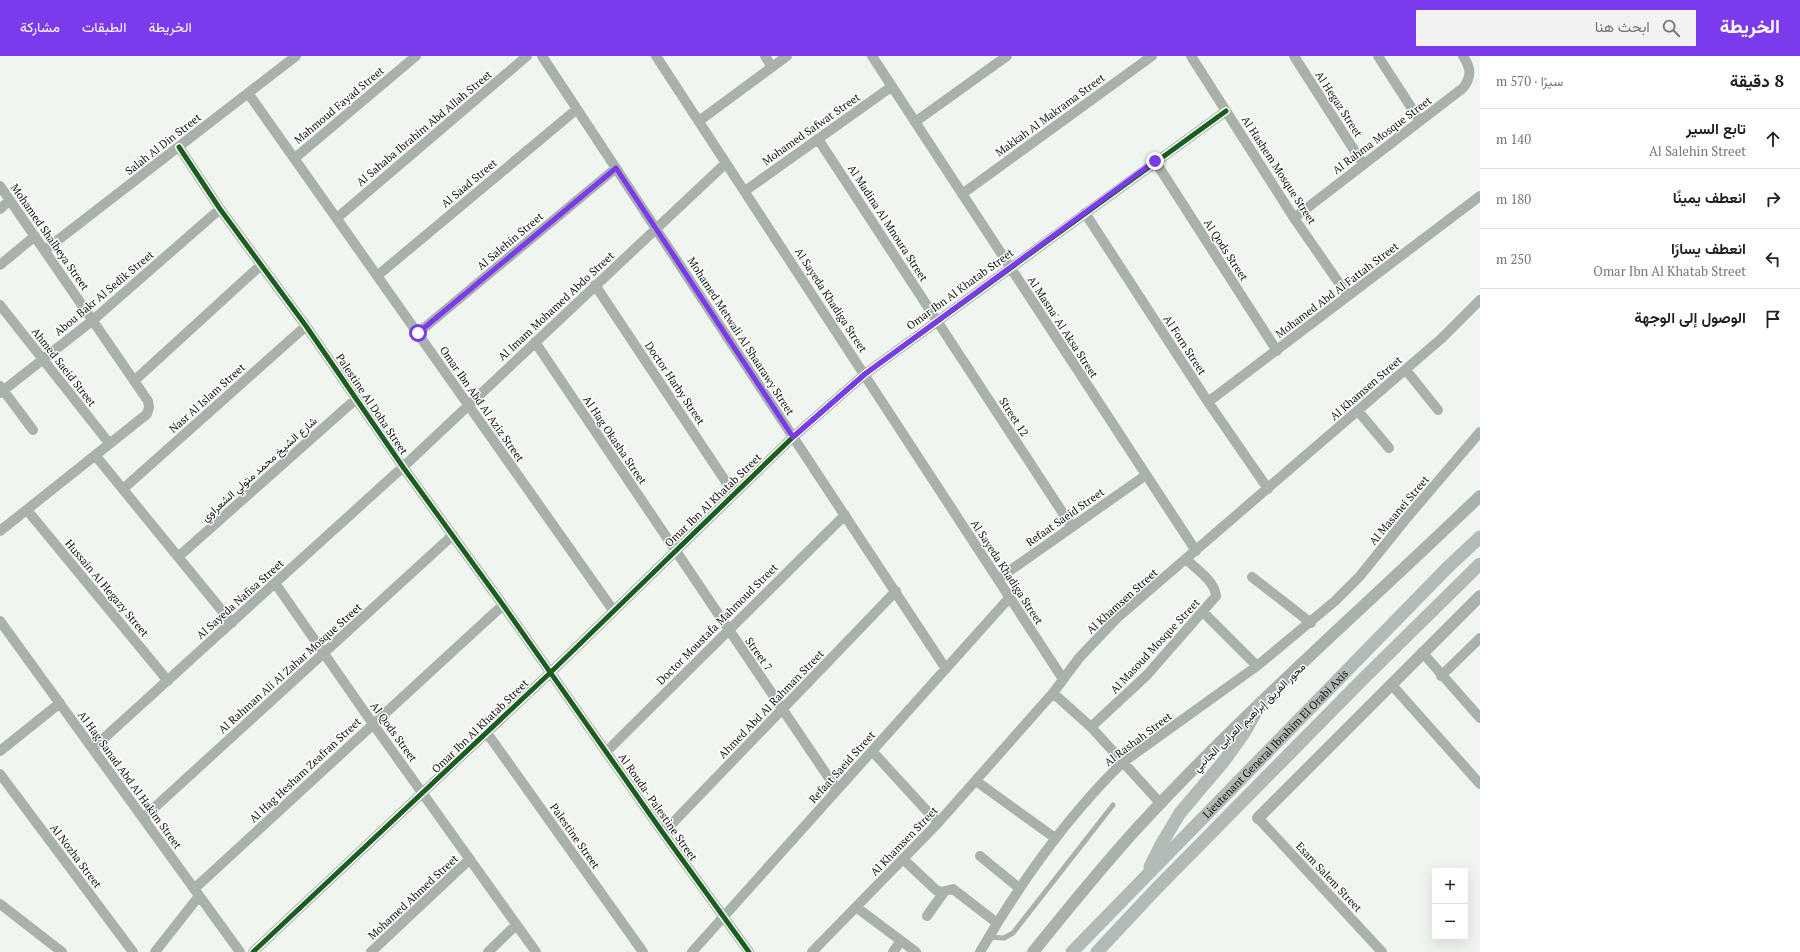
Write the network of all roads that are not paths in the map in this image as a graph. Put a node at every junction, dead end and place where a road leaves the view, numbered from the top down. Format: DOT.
graph roads {
  1 [pos="416,56"];
  2 [pos="527,56"];
  3 [pos="542,56"];
  4 [pos="656,56"];
  5 [pos="764,56"];
  6 [pos="787,56"];
  7 [pos="872,56"];
  8 [pos="1007,56"];
  9 [pos="1152,56"];
  10 [pos="1192,56"];
  11 [pos="1294,56"];
  12 [pos="1378,56"];
  13 [pos="294,57"];
  14 [pos="1465,59"];
  15 [pos="772,67"];
  16 [pos="891,87"];
  17 [pos="248,94"];
  18 [pos="577,109"];
  19 [pos="1226,111"];
  20 [pos="699,121"];
  21 [pos="1420,121"];
  22 [pos="915,122"];
  23 [pos="818,139"];
  24 [pos="179,147"];
  25 [pos="295,158"];
  26 [pos="1155,161"];
  27 [pos="726,163"];
  28 [pos="1363,164"];
  29 [pos="616,168"];
  30 [pos="0,186"];
  31 [pos="745,191"];
  32 [pos="962,194"];
  33 [pos="1480,196"];
  34 [pos="10,200"];
  35 [pos="0,209"];
  36 [pos="220,209"];
  37 [pos="1084,214"];
  38 [pos="337,218"];
  39 [pos="1294,218"];
  40 [pos="656,229"];
  41 [pos="35,236"];
  42 [pos="44,250"];
  43 [pos="0,265"];
  44 [pos="261,266"];
  45 [pos="1009,268"];
  46 [pos="377,276"];
  47 [pos="595,285"];
  48 [pos="1348,296"];
  49 [pos="1480,300"];
  50 [pos="0,305"];
  51 [pos="93,320"];
  52 [pos="937,321"];
  53 [pos="306,326"];
  54 [pos="418,333"];
  55 [pos="535,342"];
  56 [pos="1276,352"];
  57 [pos="43,360"];
  58 [pos="1406,370"];
  59 [pos="865,374"];
  60 [pos="134,381"];
  61 [pos="1,390"];
  62 [pos="356,398"];
  63 [pos="1208,402"];
  64 [pos="468,406"];
  65 [pos="1438,410"];
  66 [pos="1358,411"];
  67 [pos="33,430"];
  68 [pos="1480,432"];
  69 [pos="793,437"];
  70 [pos="109,443"];
  71 [pos="1389,448"];
  72 [pos="95,455"];
  73 [pos="403,467"];
  74 [pos="1146,475"];
  75 [pos="123,489"];
  76 [pos="1268,489"];
  77 [pos="734,494"];
  78 [pos="1480,496"];
  79 [pos="27,510"];
  80 [pos="845,515"];
  81 [pos="1072,527"];
  82 [pos="0,531"];
  83 [pos="453,535"];
  84 [pos="1480,537"];
  85 [pos="675,551"];
  86 [pos="1196,551"];
  87 [pos="178,557"];
  88 [pos="1186,559"];
  89 [pos="1480,564"];
  90 [pos="1252,577"];
  91 [pos="998,579"];
  92 [pos="275,583"];
  93 [pos="896,591"];
  94 [pos="1480,596"];
  95 [pos="1010,597"];
  96 [pos="1335,601"];
  97 [pos="503,605"];
  98 [pos="613,610"];
  99 [pos="1203,612"];
  100 [pos="0,621"];
  101 [pos="232,623"];
  102 [pos="1311,623"];
  103 [pos="728,630"];
  104 [pos="8,633"];
  105 [pos="1480,638"];
  106 [pos="0,640"];
  107 [pos="1422,652"];
  108 [pos="324,654"];
  109 [pos="1257,666"];
  110 [pos="946,668"];
  111 [pos="551,672"];
  112 [pos="1441,676"];
  113 [pos="1063,679"];
  114 [pos="168,681"];
  115 [pos="1391,684"];
  116 [pos="1053,693"];
  117 [pos="60,703"];
  118 [pos="1261,703"];
  119 [pos="783,709"];
  120 [pos="1480,718"];
  121 [pos="373,724"];
  122 [pos="1091,727"];
  123 [pos="487,733"];
  124 [pos="93,748"];
  125 [pos="0,751"];
  126 [pos="607,751"];
  127 [pos="872,751"];
  128 [pos="1122,763"];
  129 [pos="0,774"];
  130 [pos="976,781"];
  131 [pos="1480,784"];
  132 [pos="837,790"];
  133 [pos="423,794"];
  134 [pos="1161,804"];
  135 [pos="1113,806"];
  136 [pos="143,818"];
  137 [pos="1258,818"];
  138 [pos="938,823"];
  139 [pos="663,833"];
  140 [pos="1055,838"];
  141 [pos="980,856"];
  142 [pos="470,859"];
  143 [pos="903,859"];
  144 [pos="1147,875"];
  145 [pos="1019,888"];
  146 [pos="196,892"];
  147 [pos="944,892"];
  148 [pos="0,904"];
  149 [pos="856,907"];
  150 [pos="927,916"];
  151 [pos="723,918"];
  152 [pos="997,923"];
  153 [pos="516,925"];
  154 [pos="988,937"];
  155 [pos="900,941"];
  156 [pos="1379,951"];
  157 [pos="62,952"];
  158 [pos="133,952"];
  159 [pos="155,952"];
  160 [pos="240,952"];
  161 [pos="253,952"];
  162 [pos="372,952"];
  163 [pos="488,952"];
  164 [pos="536,952"];
  165 [pos="643,952"];
  166 [pos="692,952"];
  167 [pos="749,952"];
  168 [pos="812,952"];
  169 [pos="893,952"];
  170 [pos="916,952"];
  171 [pos="980,952"];
  172 [pos="1033,952"];
  173 [pos="1072,952"];
  174 [pos="1097,952"];
  1 -- 25 [label="street, Mahmoud Fayad Street"];
  2 -- 38 [label="street, Al Sahaba Ibrahim Abd Allah Street"];
  3 -- 18 [label="street, Mohamed Metwali Al Shaarawy Street"];
  4 -- 20 [label="street, Al Sayeda Khadiga Street"];
  5 -- 15 [label="street"];
  6 -- 15 [label="street"];
  7 -- 16 [label="street, Al Masna' Al Aksa Street"];
  8 -- 22 [label="street"];
  9 -- 32 [label="street, Makkah Al Makrama Street"];
  10 -- 19 [label="street, Al Hashem Mosque Street"];
  11 -- 28 [label="street, Al Hegaz Street"];
  12 -- 21 [label="street"];
  13 -- 17 [label="street, Salah Al Din Street"];
  14 -- 21 [label="street, Al Rahma Mosque Street"];
  15 -- 20 [label="street"];
  16 -- 22 [label="street, Al Masna' Al Aksa Street"];
  16 -- 23 [label="street, Mohamed Safwat Street"];
  17 -- 24 [label="street, Salah Al Din Street"];
  17 -- 25 [label="street, Omar Ibn Abd Al Aziz Street"];
  18 -- 29 [label="street, Mohamed Metwali Al Shaarawy Street"];
  18 -- 46 [label="street, Al Saad Street"];
  19 -- 26 [label="street, Omar Ibn Al Khatab Street"];
  19 -- 39 [label="street, Al Hashem Mosque Street"];
  20 -- 27 [label="street, Al Sayeda Khadiga Street"];
  21 -- 28 [label="street, Al Rahma Mosque Street"];
  22 -- 32 [label="street, Al Masna' Al Aksa Street"];
  23 -- 31 [label="street, Mohamed Safwat Street"];
  23 -- 52 [label="street, Al Madina Al Mnoura Street"];
  24 -- 36 [label="street, Palestine Al Doha Street"];
  24 -- 42 [label="street, Salah Al Din Street"];
  25 -- 38 [label="street, Omar Ibn Abd Al Aziz Street"];
  26 -- 37 [label="street, Omar Ibn Al Khatab Street"];
  26 -- 56 [label="street, Al Qods Street"];
  27 -- 31 [label="street, Al Sayeda Khadiga Street"];
  27 -- 40 [label="street, Al Imam Mohamed Abdo Street"];
  28 -- 39 [label="street, Al Rahma Mosque Street"];
  29 -- 40 [label="street, Mohamed Metwali Al Shaarawy Street"];
  29 -- 54 [label="street, Al Salehin Street"];
  30 -- 34 [label="street, Mohamed Shalbeya Street"];
  31 -- 59 [label="street, Al Sayeda Khadiga Street"];
  32 -- 45 [label="street, Al Masna' Al Aksa Street"];
  33 -- 48 [label="street, Mohamed Abd Al Fattah Street"];
  34 -- 35 [label="street"];
  34 -- 41 [label="street, Mohamed Shalbeya Street"];
  36 -- 44 [label="street, Palestine Al Doha Street"];
  36 -- 51 [label="street, Abou Bakr Al Sedik Street"];
  37 -- 45 [label="street, Omar Ibn Al Khatab Street"];
  37 -- 63 [label="street, Al Forn Street"];
  38 -- 46 [label="street, Omar Ibn Abd Al Aziz Street"];
  39 -- 48 [label="street, Al Hashem Mosque Street"];
  40 -- 47 [label="street, Al Imam Mohamed Abdo Street"];
  40 -- 69 [label="street, Mohamed Metwali Al Shaarawy Street"];
  41 -- 42 [label="street, Mohamed Shalbeya Street"];
  41 -- 43 [label="street"];
  42 -- 51 [label="street, Mohamed Shalbeya Street"];
  44 -- 53 [label="street, Palestine Al Doha Street"];
  44 -- 60 [label="street"];
  45 -- 52 [label="street, Omar Ibn Al Khatab Street"];
  45 -- 74 [label="street, Al Masna' Al Aksa Street"];
  46 -- 54 [label="street, Omar Ibn Abd Al Aziz Street"];
  47 -- 55 [label="street, Al Imam Mohamed Abdo Street"];
  47 -- 77 [label="street, Doctor Harby Street"];
  48 -- 56 [label="street, Mohamed Abd Al Fattah Street"];
  49 -- 58 [label="street, Al Khamsen Street"];
  50 -- 57 [label="street, Ahmed Saeid Street"];
  51 -- 57 [label="street, Abou Bakr Al Sedik Street"];
  51 -- 60 [label="street, Mohamed Shalbeya Street"];
  52 -- 59 [label="street, Omar Ibn Al Khatab Street"];
  52 -- 81 [label="street, Street 12"];
  53 -- 62 [label="street, Palestine Al Doha Street"];
  53 -- 75 [label="street, Nasr Al Islam Street"];
  54 -- 64 [label="street, Omar Ibn Abd Al Aziz Street"];
  55 -- 64 [label="street, Al Imam Mohamed Abdo Street"];
  55 -- 85 [label="street, Al Hag Okasha Street"];
  56 -- 63 [label="street, Mohamed Abd Al Fattah Street"];
  57 -- 61 [label="street, Abou Bakr Al Sedik Street"];
  57 -- 70 [label="street, Ahmed Saeid Street"];
  58 -- 65 [label="street"];
  58 -- 66 [label="street, Al Khamsen Street"];
  59 -- 69 [label="street, Omar Ibn Al Khatab Street"];
  59 -- 91 [label="street, Al Sayeda Khadiga Street"];
  60 -- 70 [label="street, Mohamed Shalbeya Street"];
  61 -- 67 [label="street"];
  62 -- 73 [label="street, Palestine Al Doha Street"];
  62 -- 87 [label="street, شارع الشيخ محمد متولي الشعراوي"];
  63 -- 76 [label="street, Al Forn Street"];
  64 -- 73 [label="street, Al Imam Mohamed Abdo Street"];
  64 -- 98 [label="street, Omar Ibn Abd Al Aziz Street"];
  66 -- 71 [label="street"];
  66 -- 76 [label="street, Al Khamsen Street"];
  68 -- 96 [label="street, Al Masanei Street"];
  69 -- 77 [label="street, Omar Ibn Al Khatab Street"];
  69 -- 80 [label="street, Mohamed Metwali Al Shaarawy Street"];
  70 -- 72 [label="street"];
  72 -- 75 [label="street"];
  72 -- 79 [label="street"];
  73 -- 83 [label="street, Palestine Al Doha Street"];
  73 -- 92 [label="street, Al Sayeda Nafisa Street"];
  74 -- 81 [label="street, Refaat Saeid Street"];
  74 -- 86 [label="street, Al Masna' Al Aksa Street"];
  75 -- 87 [label="street"];
  76 -- 86 [label="street, Al Khamsen Street"];
  77 -- 85 [label="street, Omar Ibn Al Khatab Street"];
  78 -- 118 [label="street, محور الفريق إبراهيم العرابى الجانبي"];
  79 -- 82 [label="street"];
  79 -- 114 [label="street, Hussain Al Hegazy Street"];
  80 -- 93 [label="street, Mohamed Metwali Al Shaarawy Street"];
  80 -- 103 [label="street, Doctor Moustafa Mahmoud Street"];
  81 -- 91 [label="street, Refaat Saeid Street"];
  83 -- 97 [label="street, Palestine Al Doha Street"];
  83 -- 108 [label="street, Al Rahman Ali Al Zahar Mosque Street"];
  84 -- 144 [label="main road, Lieutenant General Ibrahim El Orabi Axis"];
  85 -- 98 [label="street, Omar Ibn Al Khatab Street"];
  85 -- 103 [label="street, Street 7"];
  86 -- 88 [label="street, Al Khamsen Street"];
  87 -- 101 [label="street"];
  88 -- 99 [label="street, Al Masoud Mosque Street"];
  88 -- 113 [label="street, Al Khamsen Street"];
  89 -- 174 [label="main road, Lieutenant General Ibrahim El Orabi Axis"];
  90 -- 102 [label="street"];
  91 -- 95 [label="street, Al Sayeda Khadiga Street"];
  92 -- 101 [label="street, Al Sayeda Nafisa Street"];
  92 -- 108 [label="street, Al Qods Street"];
  93 -- 110 [label="street, Mohamed Metwali Al Shaarawy Street"];
  93 -- 119 [label="street, Ahmed Abd Al Rahman Street"];
  94 -- 107 [label="street"];
  95 -- 110 [label="street, Refaat Saeid Street"];
  95 -- 113 [label="street, Al Sayeda Khadiga Street"];
  96 -- 102 [label="street, Al Rashah Street"];
  97 -- 111 [label="street, Palestine Al Doha Street"];
  97 -- 121 [label="street, Al Hag Hesham Zeafran Street"];
  98 -- 111 [label="street, Omar Ibn Al Khatab Street"];
  99 -- 109 [label="street"];
  99 -- 122 [label="street, Al Masoud Mosque Street"];
  100 -- 104 [label="street, Al Hag Sanad Abd Al Hakim Street"];
  101 -- 114 [label="street, Al Sayeda Nafisa Street"];
  102 -- 109 [label="street, Al Rashah Street"];
  103 -- 119 [label="street, Street 7"];
  103 -- 126 [label="street, Doctor Moustafa Mahmoud Street"];
  104 -- 106 [label="street"];
  104 -- 117 [label="street, Al Hag Sanad Abd Al Hakim Street"];
  105 -- 112 [label="street"];
  107 -- 112 [label="street"];
  107 -- 115 [label="street"];
  108 -- 121 [label="street, Al Qods Street"];
  108 -- 136 [label="street, Al Rahman Ali Al Zahar Mosque Street"];
  109 -- 128 [label="street, Al Rashah Street"];
  110 -- 127 [label="street, Refaat Saeid Street"];
  111 -- 123 [label="street, Omar Ibn Al Khatab Street"];
  111 -- 126 [label="street, Al Rouda- Palestine Street"];
  112 -- 120 [label="street"];
  113 -- 116 [label="street, Al Khamsen Street"];
  114 -- 124 [label="street, Al Sayeda Nafisa Street"];
  115 -- 131 [label="street"];
  115 -- 137 [label="street"];
  116 -- 122 [label="street"];
  116 -- 130 [label="street, Al Khamsen Street"];
  117 -- 124 [label="street, Al Hag Sanad Abd Al Hakim Street"];
  117 -- 125 [label="street"];
  118 -- 134 [label="street, محور الفريق إبراهيم العرابى الجانبي"];
  118 -- 144 [label="main road"];
  119 -- 132 [label="street, Street 7"];
  119 -- 139 [label="street, Ahmed Abd Al Rahman Street"];
  121 -- 133 [label="street, Al Qods Street"];
  121 -- 146 [label="street, Al Hag Hesham Zeafran Street"];
  122 -- 128 [label="street"];
  123 -- 133 [label="street, Omar Ibn Al Khatab Street"];
  123 -- 165 [label="street, Palestine Street"];
  124 -- 136 [label="street, Al Hag Sanad Abd Al Hakim Street"];
  126 -- 139 [label="street, Al Rouda- Palestine Street"];
  127 -- 132 [label="street, Refaat Saeid Street"];
  127 -- 138 [label="street"];
  128 -- 134 [label="street"];
  128 -- 140 [label="street, Al Rashah Street"];
  129 -- 158 [label="street, Al Nozha Street"];
  130 -- 138 [label="street, Al Khamsen Street"];
  130 -- 140 [label="street"];
  132 -- 151 [label="street, Refaat Saeid Street"];
  133 -- 142 [label="street, Al Qods Street"];
  133 -- 161 [label="street, Omar Ibn Al Khatab Street"];
  134 -- 172 [label="street, محور الفريق إبراهيم العرابى الجانبي"];
  135 -- 154 [label="lane"];
  136 -- 146 [label="street, Al Hag Sanad Abd Al Hakim Street"];
  137 -- 156 [label="street, Esam Salem Street"];
  138 -- 143 [label="street, Al Khamsen Street"];
  139 -- 151 [label="street, Al Rouda- Palestine Street"];
  140 -- 145 [label="street, Al Rashah Street"];
  141 -- 145 [label="street"];
  142 -- 153 [label="street, Al Qods Street"];
  142 -- 162 [label="street, Mohamed Ahmed Street"];
  143 -- 147 [label="street"];
  143 -- 149 [label="street, Al Khamsen Street"];
  144 -- 173 [label="main road, Lieutenant General Ibrahim El Orabi Axis"];
  145 -- 152 [label="street, Al Rashah Street"];
  146 -- 159 [label="street, Al Hag Hesham Zeafran Street"];
  146 -- 160 [label="street, Al Hag Sanad Abd Al Hakim Street"];
  147 -- 150 [label="street"];
  147 -- 152 [label="street"];
  148 -- 157 [label="street"];
  149 -- 155 [label="street"];
  149 -- 168 [label="street, Al Khamsen Street"];
  151 -- 166 [label="street, Refaat Saeid Street"];
  151 -- 167 [label="street, Al Rouda- Palestine Street"];
  152 -- 154 [label="street, Al Rashah Street"];
  153 -- 163 [label="street"];
  153 -- 164 [label="street, Al Qods Street"];
  154 -- 171 [label="street, Al Rashah Street"];
  155 -- 169 [label="street"];
  155 -- 170 [label="street"];
}
